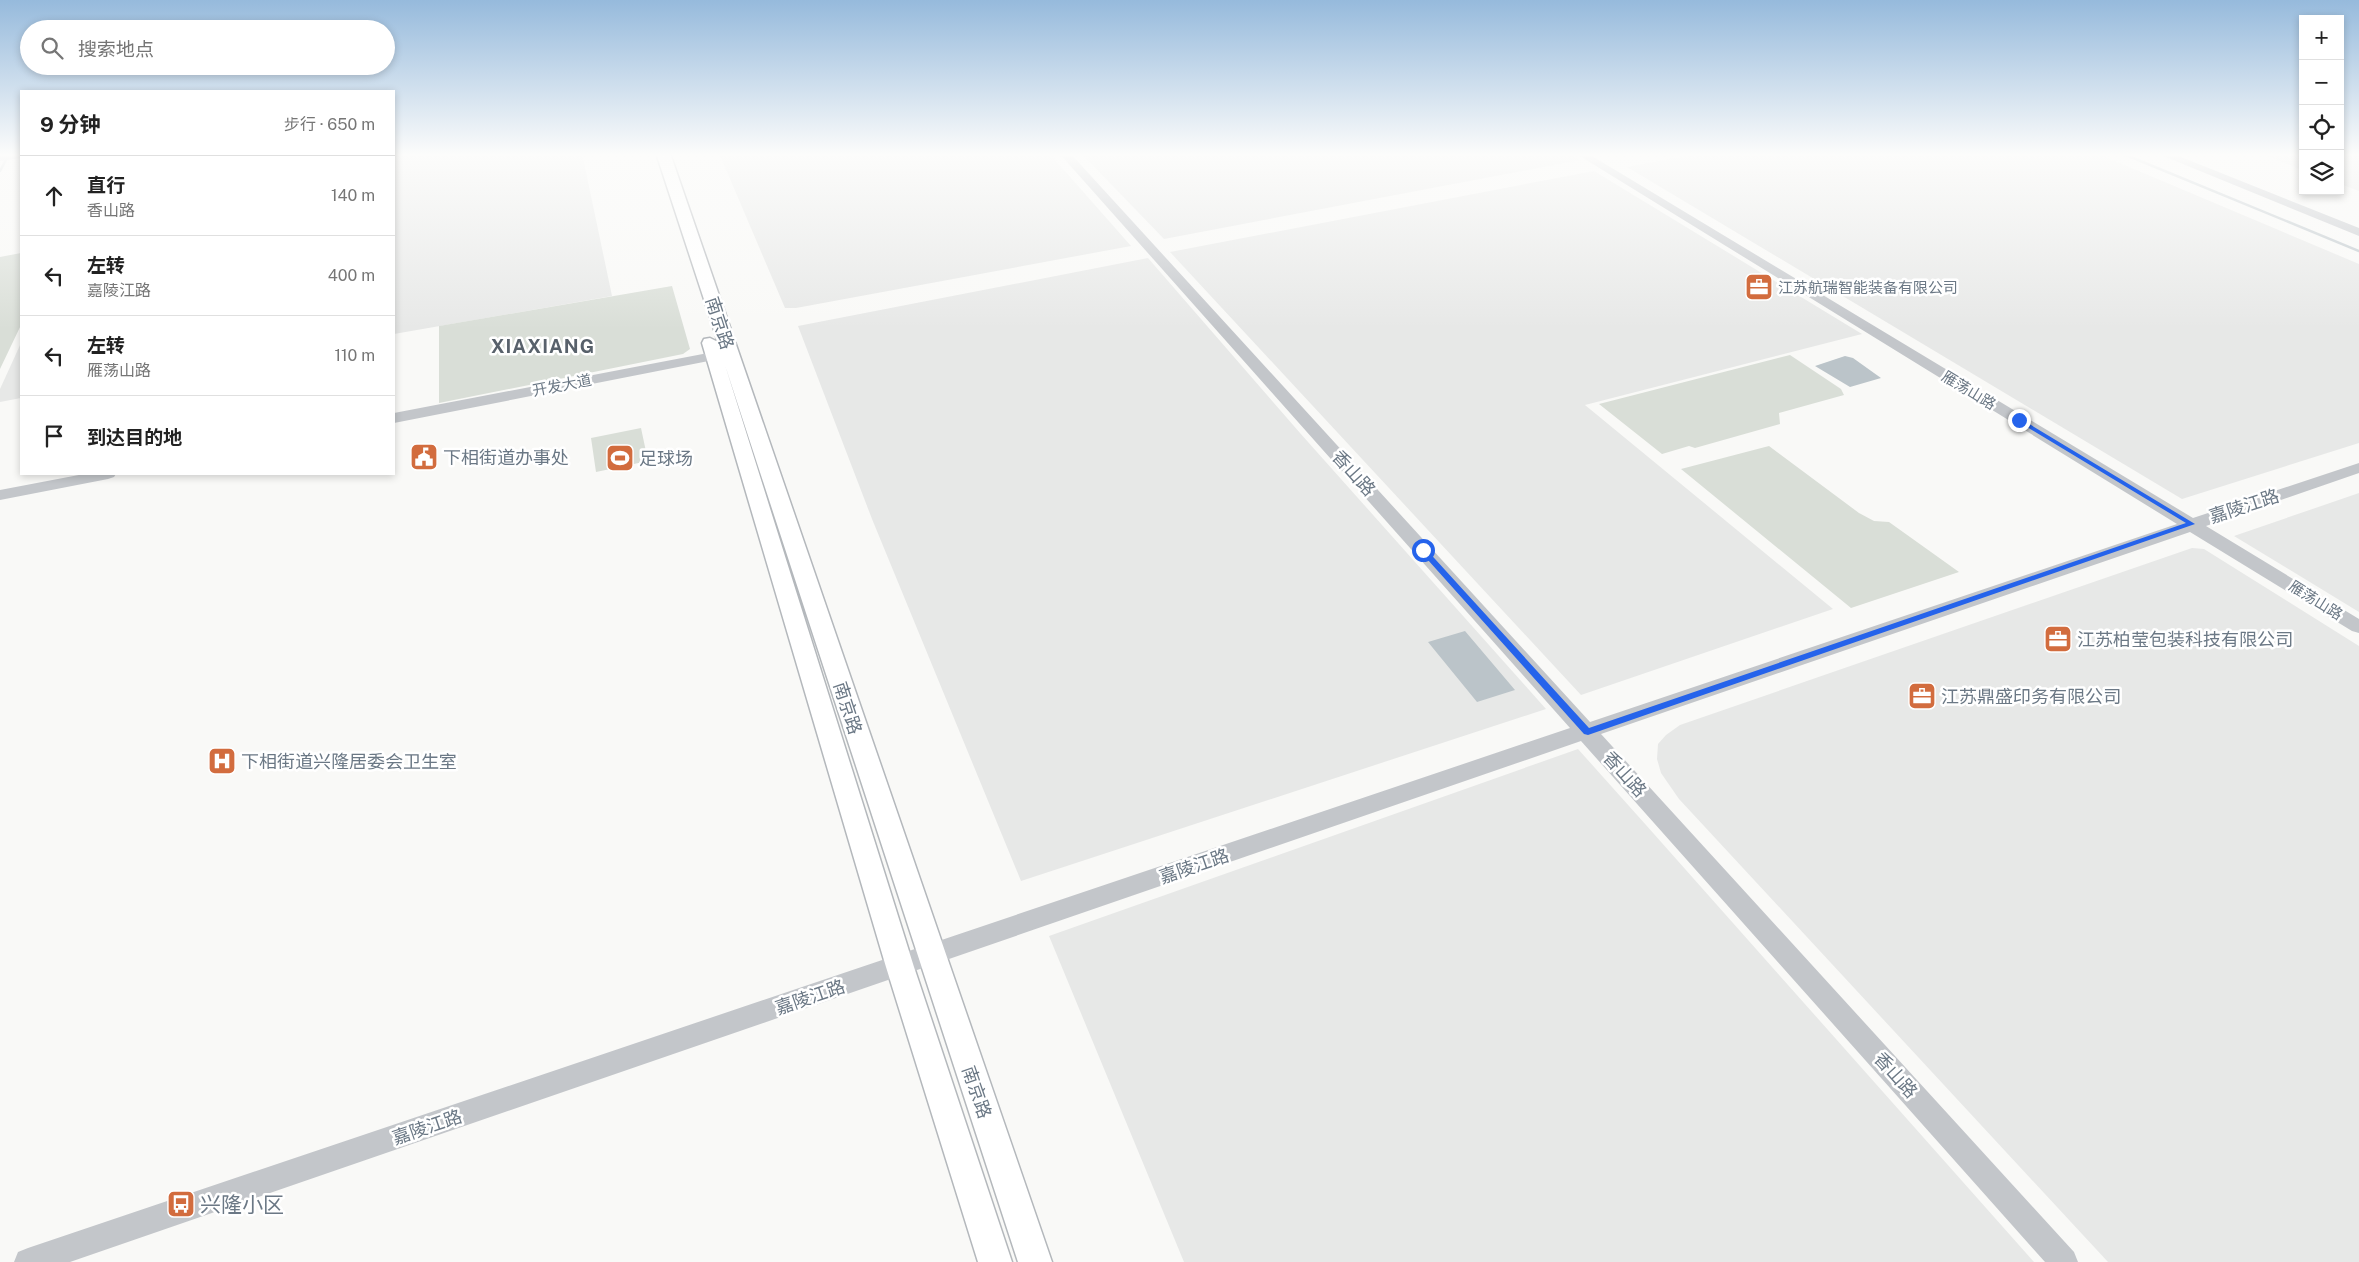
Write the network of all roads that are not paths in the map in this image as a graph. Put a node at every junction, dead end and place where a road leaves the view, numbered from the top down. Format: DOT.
graph roads {
  1 [pos="670,212"];
  2 [pos="680,212"];
  3 [pos="1117,212"];
  4 [pos="1677,212"];
  5 [pos="2309,212"];
  6 [pos="2359,232"];
  7 [pos="722,354"];
  8 [pos="395,418"];
  9 [pos="2359,468"];
  10 [pos="103,475"];
  11 [pos="0,495"];
  12 [pos="2192,524"];
  13 [pos="2359,626"];
  14 [pos="1588,732"];
  15 [pos="931,955"];
  16 [pos="900,967"];
  17 [pos="28,1262"];
  18 [pos="995,1262"];
  19 [pos="1035,1262"];
  20 [pos="2064,1262"];
  1 -- 7 [label="main road, 南京路"];
  2 -- 7 [label="main road, 南京路"];
  3 -- 14 [label="street, 香山路"];
  4 -- 12 [label="street, 雁荡山路"];
  5 -- 6 [label="street"];
  7 -- 8 [label="street, 开发大道"];
  7 -- 15 [label="main road, 南京路"];
  7 -- 16 [label="main road, 南京路"];
  9 -- 12 [label="street, 嘉陵江路"];
  10 -- 11 [label="street"];
  12 -- 13 [label="street, 雁荡山路"];
  12 -- 14 [label="street, 嘉陵江路"];
  14 -- 15 [label="street, 嘉陵江路"];
  14 -- 20 [label="street, 香山路"];
  15 -- 16 [label="street, 嘉陵江路"];
  15 -- 19 [label="main road, 南京路"];
  16 -- 17 [label="street, 嘉陵江路"];
  16 -- 18 [label="main road, 南京路"];
}
